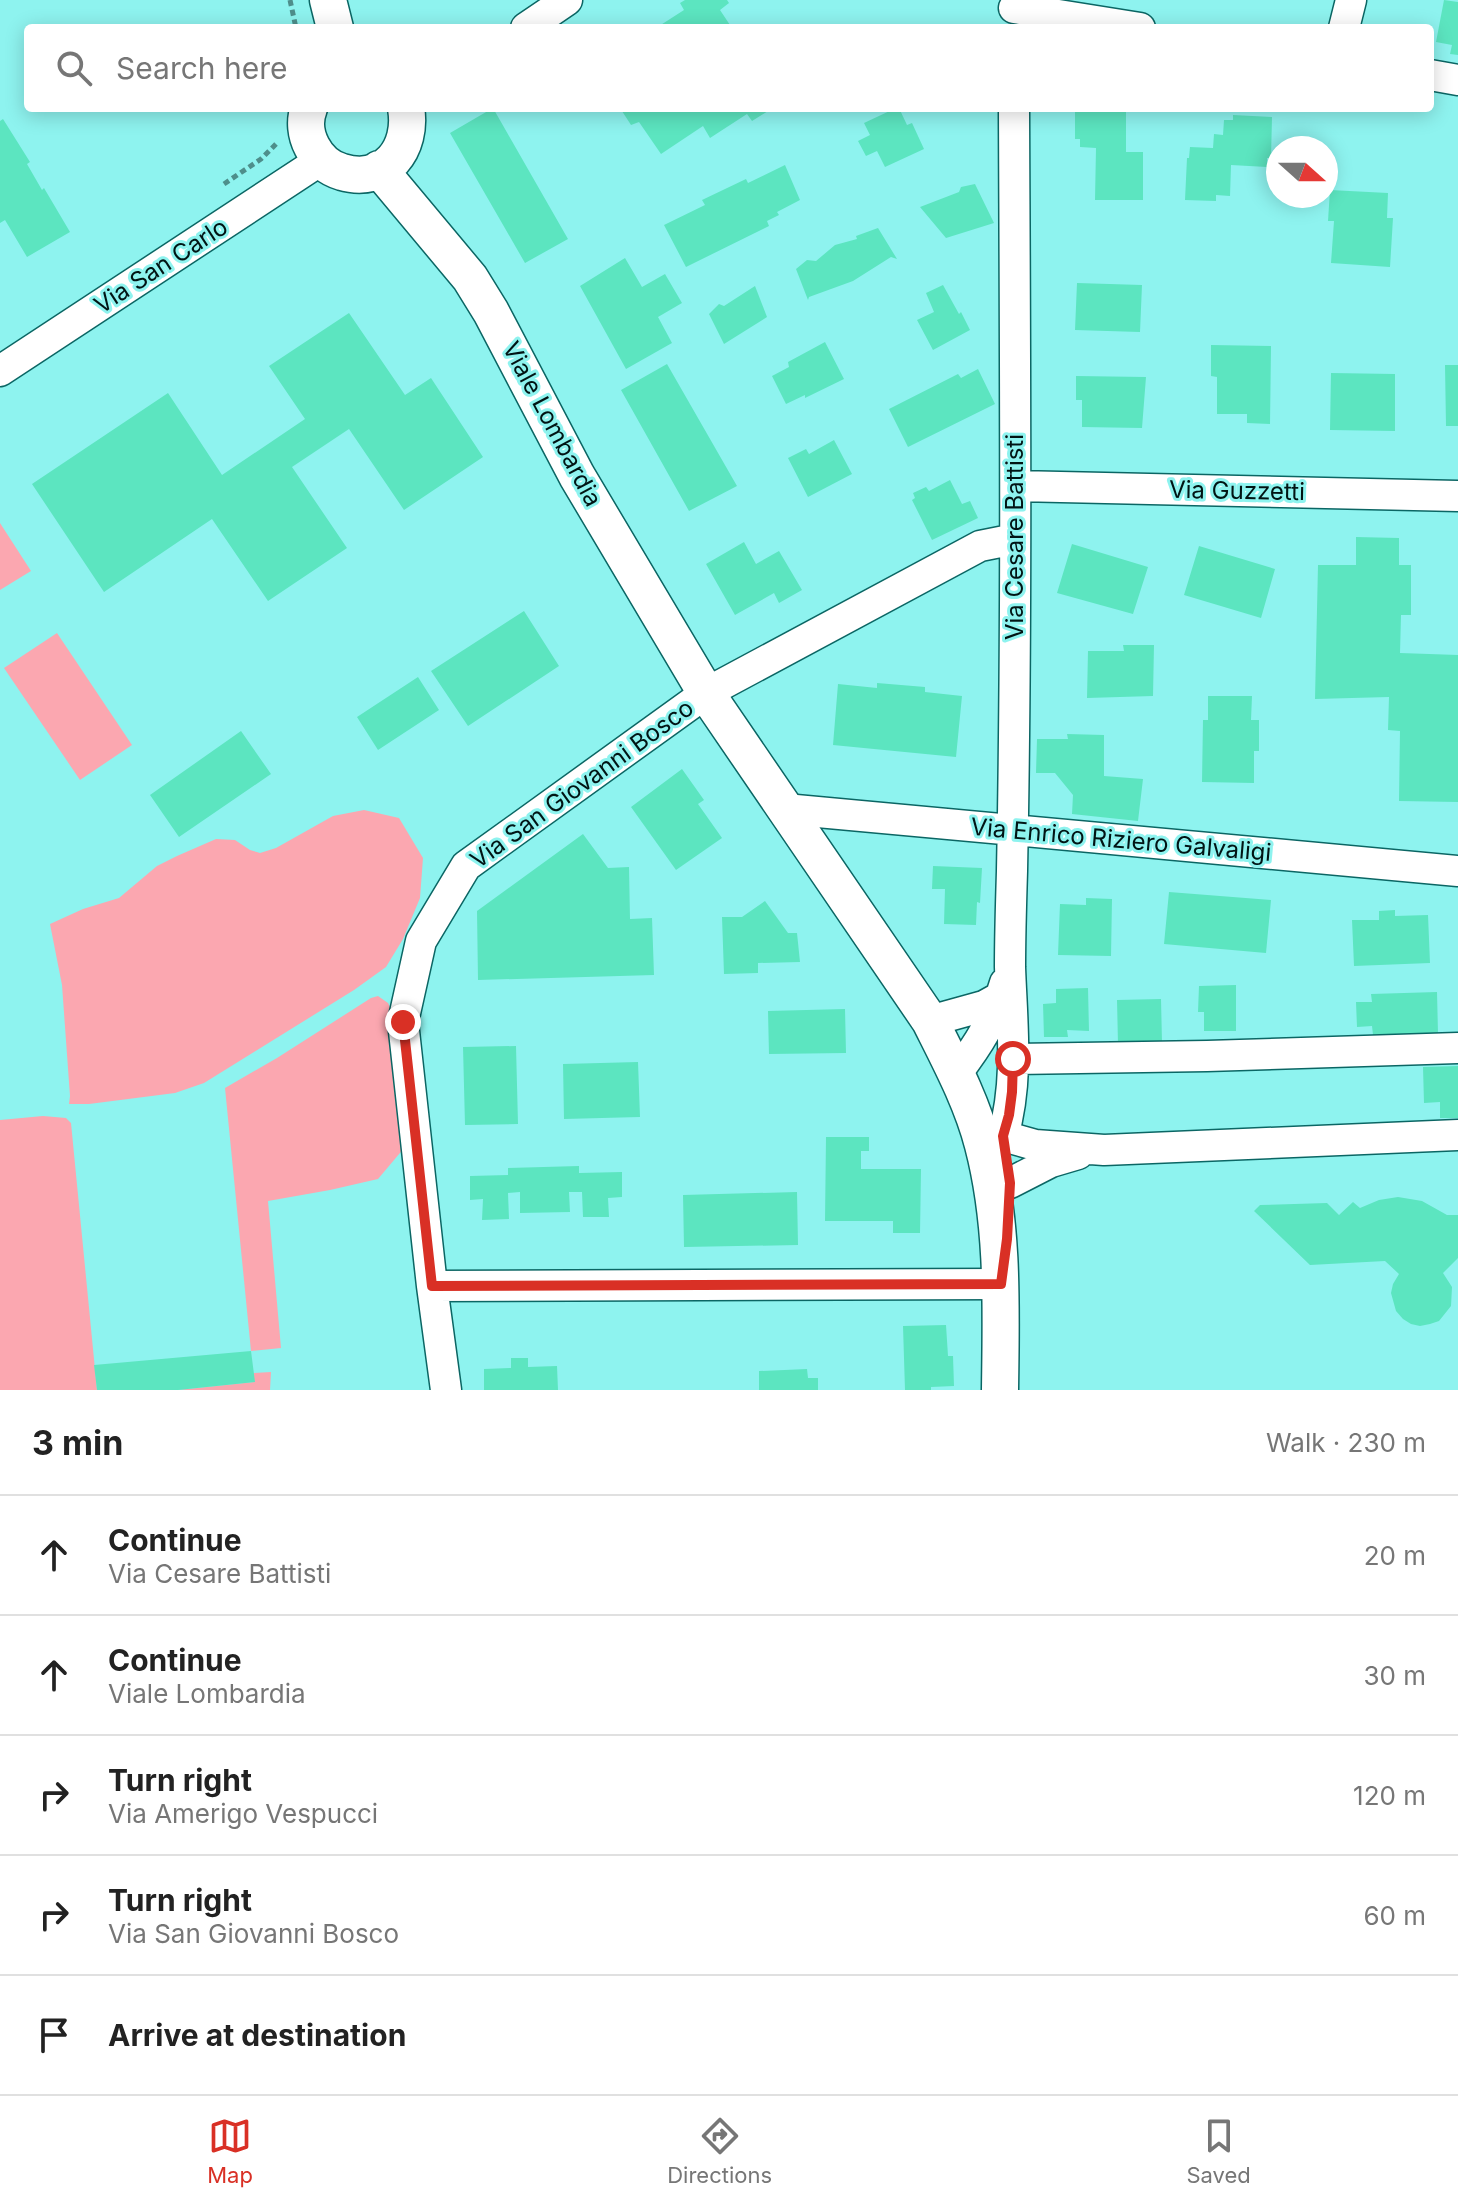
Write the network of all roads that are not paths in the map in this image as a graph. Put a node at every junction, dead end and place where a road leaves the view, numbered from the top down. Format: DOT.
graph roads {
  1 [pos="328,0"];
  2 [pos="567,0"];
  3 [pos="1351,0"];
  4 [pos="1014,12"];
  5 [pos="334,24"];
  6 [pos="532,24"];
  7 [pos="1108,24"];
  8 [pos="1345,24"];
  9 [pos="1434,76"];
  10 [pos="1458,80"];
  11 [pos="307,112"];
  12 [pos="406,112"];
  13 [pos="1014,112"];
  14 [pos="321,160"];
  15 [pos="379,169"];
  16 [pos="0,371"];
  17 [pos="1016,486"];
  18 [pos="1458,496"];
  19 [pos="1015,539"];
  20 [pos="706,693"];
  21 [pos="785,809"];
  22 [pos="1013,829"];
  23 [pos="1458,871"];
  24 [pos="1010,966"];
  25 [pos="1002,996"];
  26 [pos="930,1021"];
  27 [pos="1458,1048"];
  28 [pos="1013,1059"];
  29 [pos="961,1068"];
  30 [pos="1458,1135"];
  31 [pos="1003,1136"];
  32 [pos="1104,1150"];
  33 [pos="1010,1183"];
  34 [pos="1001,1284"];
  35 [pos="432,1286"];
  36 [pos="446,1390"];
  37 [pos="1000,1390"];
  1 -- 5 [label="street"];
  2 -- 6 [label="street"];
  3 -- 8 [label="street"];
  4 -- 7 [label="street"];
  9 -- 10 [label="street"];
  11 -- 14 [label="street"];
  12 -- 15 [label="street"];
  13 -- 17 [label="street, Via Cesare Battisti"];
  14 -- 15 [label="street"];
  14 -- 16 [label="street, Via San Carlo"];
  15 -- 20 [label="street, Viale Lombardia"];
  17 -- 18 [label="street, Via Guzzetti"];
  17 -- 19 [label="street, Via Cesare Battisti"];
  19 -- 20 [label="street"];
  19 -- 22 [label="street, Via Cesare Battisti"];
  20 -- 21 [label="street, Viale Lombardia"];
  20 -- 35 [label="street, Via San Giovanni Bosco"];
  21 -- 22 [label="street, Via Enrico Riziero Galvaligi"];
  21 -- 26 [label="street, Viale Lombardia"];
  22 -- 23 [label="street, Via Enrico Riziero Galvaligi"];
  22 -- 24 [label="street, Via Cesare Battisti"];
  24 -- 25 [label="street, Via Cesare Battisti"];
  24 -- 28 [label="street, Via Cesare Battisti"];
  25 -- 26 [label="street"];
  25 -- 29 [label="street, Via Cesare Battisti"];
  26 -- 29 [label="street, Viale Lombardia"];
  27 -- 28 [label="street"];
  28 -- 31 [label="street, Via Cesare Battisti"];
  29 -- 31 [label="street, Viale Lombardia"];
  29 -- 34 [label="street, Viale Lombardia"];
  30 -- 32 [label="street"];
  31 -- 32 [label="street"];
  31 -- 33 [label="street, Viale Lombardia"];
  32 -- 33 [label="street"];
  33 -- 34 [label="street, Viale Lombardia"];
  34 -- 35 [label="street"];
  34 -- 37 [label="street, Viale Lombardia"];
  35 -- 36 [label="street, Via San Giovanni Bosco"];
}
